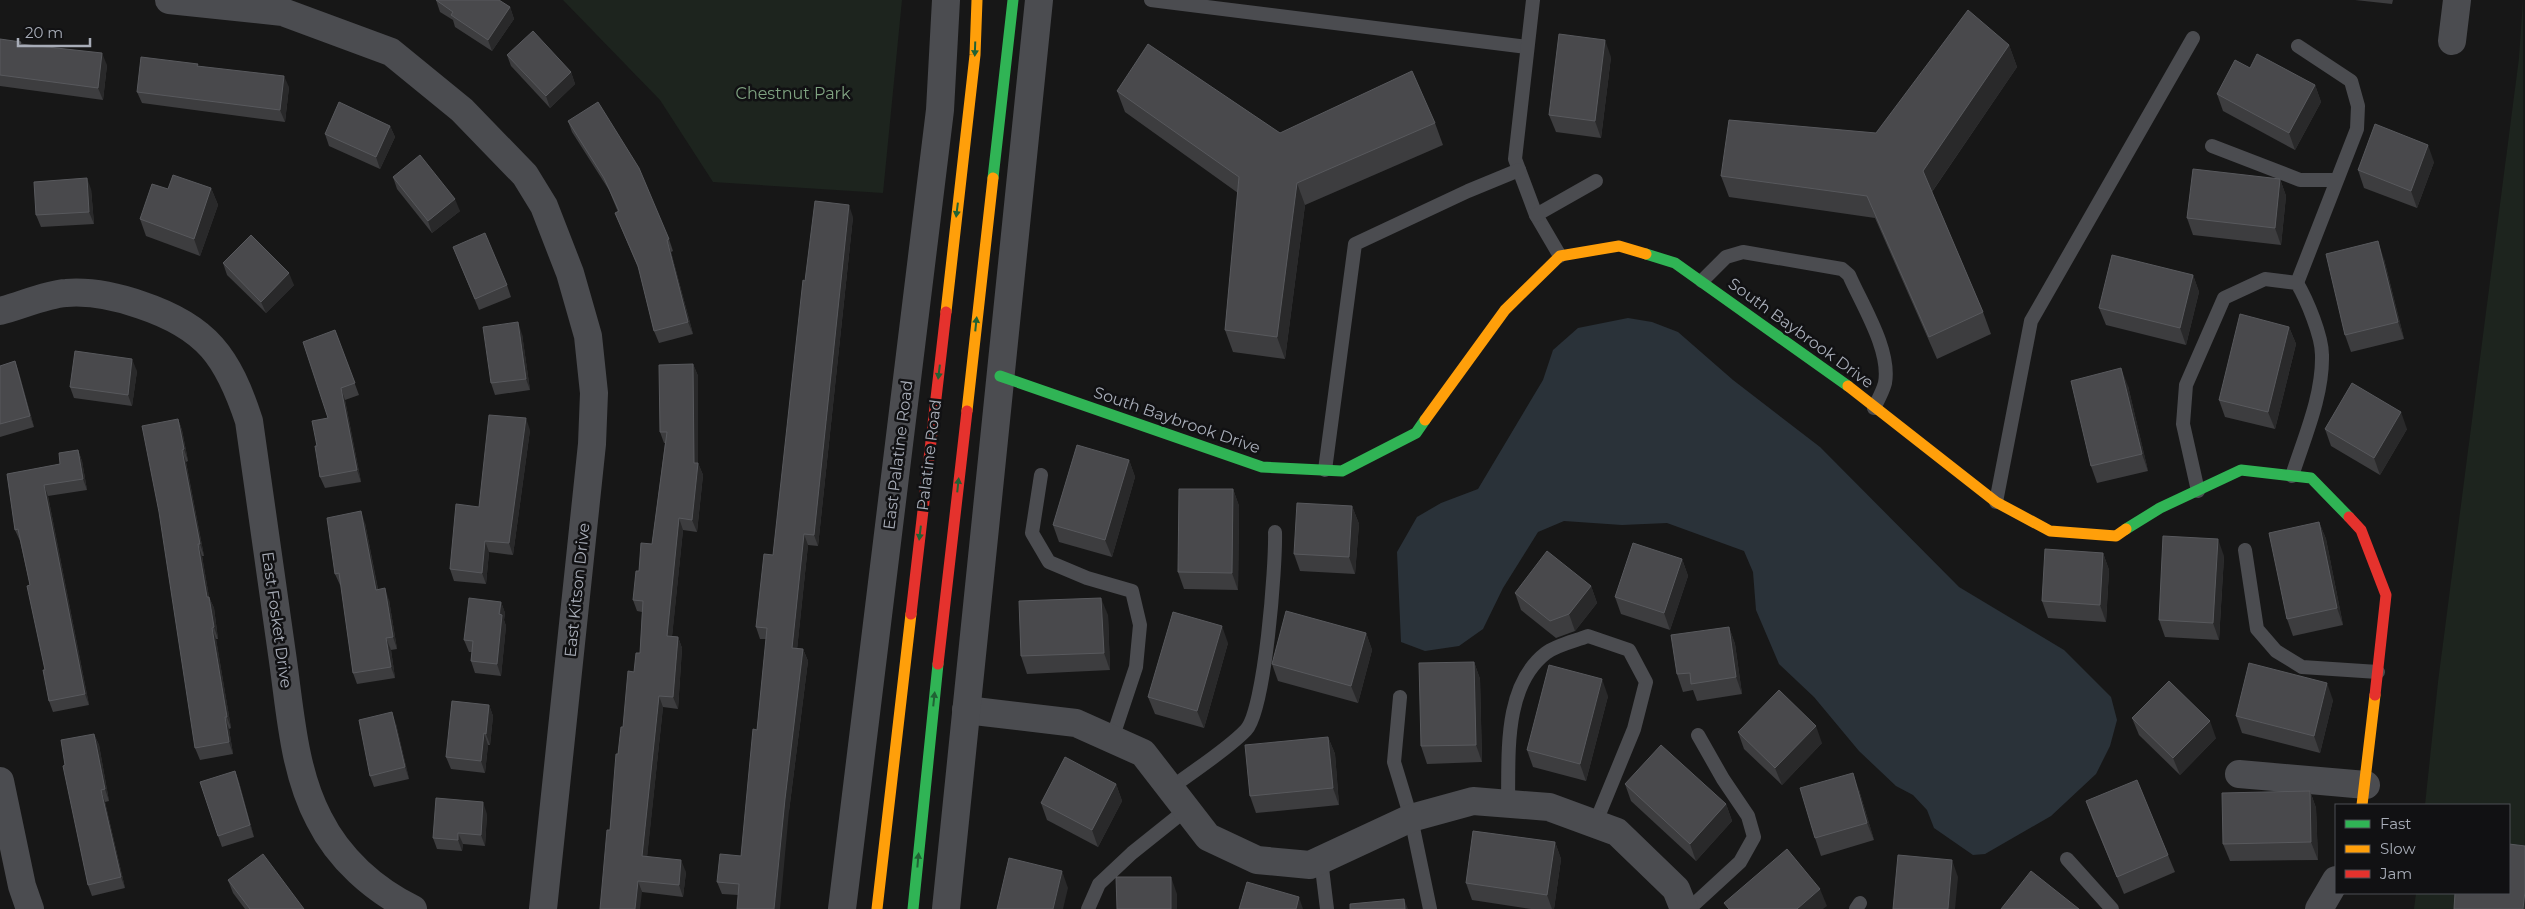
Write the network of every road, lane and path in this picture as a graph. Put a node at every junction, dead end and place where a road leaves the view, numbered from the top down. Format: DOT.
graph roads {
  1 [pos="169,0"];
  2 [pos="946,0"];
  3 [pos="977,0"];
  4 [pos="1013,0"];
  5 [pos="1039,0"];
  6 [pos="1151,0"];
  7 [pos="1533,0"];
  8 [pos="2457,0"];
  9 [pos="1215,4"];
  10 [pos="2193,38"];
  11 [pos="2452,41"];
  12 [pos="2298,46"];
  13 [pos="1527,47"];
  14 [pos="2212,146"];
  15 [pos="1519,170"];
  16 [pos="2336,180"];
  17 [pos="1596,181"];
  18 [pos="1536,215"];
  19 [pos="1560,256"];
  20 [pos="1702,281"];
  21 [pos="2297,283"];
  22 [pos="0,311"];
  23 [pos="1000,376"];
  24 [pos="1874,408"];
  25 [pos="1325,470"];
  26 [pos="1041,475"];
  27 [pos="2292,476"];
  28 [pos="2198,491"];
  29 [pos="1996,502"];
  30 [pos="1275,532"];
  31 [pos="2245,550"];
  32 [pos="2378,672"];
  33 [pos="1400,697"];
  34 [pos="966,710"];
  35 [pos="1698,735"];
  36 [pos="1112,739"];
  37 [pos="2240,774"];
  38 [pos="0,780"];
  39 [pos="1171,788"];
  40 [pos="2364,795"];
  41 [pos="1508,804"];
  42 [pos="1187,810"];
  43 [pos="1411,818"];
  44 [pos="1595,824"];
  45 [pos="2067,859"];
  46 [pos="1321,860"];
  47 [pos="2335,882"];
  48 [pos="30,909"];
  49 [pos="413,909"];
  50 [pos="543,909"];
  51 [pos="842,909"];
  52 [pos="877,909"];
  53 [pos="913,909"];
  54 [pos="946,909"];
  55 [pos="1088,909"];
  56 [pos="1327,909"];
  57 [pos="1430,909"];
  58 [pos="1684,909"];
  59 [pos="1689,909"];
  60 [pos="2112,909"];
  61 [pos="2319,909"];
  1 -- 50 [label="street, East Kitson Drive"];
  2 -- 51 [label="street, East Palatine Road"];
  3 -- 52 [label="street, Palatine Road, one-way"];
  53 -- 4 [label="street, Palatine Road, one-way"];
  5 -- 23 [label="street"];
  6 -- 9 [label="lane"];
  7 -- 13 [label="lane"];
  8 -- 11 [label="street"];
  9 -- 13 [label="lane"];
  10 -- 29 [label="lane"];
  12 -- 16 [label="lane"];
  13 -- 15 [label="lane"];
  14 -- 16 [label="lane"];
  15 -- 18 [label="lane"];
  15 -- 25 [label="lane"];
  16 -- 21 [label="lane"];
  17 -- 18 [label="lane"];
  18 -- 19 [label="lane"];
  19 -- 20 [label="street, South Baybrook Drive"];
  19 -- 25 [label="street, South Baybrook Drive"];
  20 -- 24 [label="street, South Baybrook Drive"];
  20 -- 24 [label="lane"];
  21 -- 27 [label="lane"];
  21 -- 28 [label="lane"];
  22 -- 49 [label="street, East Fosket Drive"];
  23 -- 25 [label="street, South Baybrook Drive"];
  23 -- 34 [label="street"];
  24 -- 29 [label="street, South Baybrook Drive"];
  26 -- 36 [label="lane"];
  27 -- 28 [label="street, South Baybrook Drive"];
  27 -- 32 [label="street, South Baybrook Drive"];
  28 -- 29 [label="street, South Baybrook Drive"];
  30 -- 39 [label="lane"];
  31 -- 32 [label="lane"];
  32 -- 40 [label="street, South Baybrook Drive"];
  33 -- 43 [label="lane"];
  34 -- 36 [label="street"];
  34 -- 54 [label="street"];
  35 -- 59 [label="lane"];
  36 -- 39 [label="street"];
  37 -- 40 [label="street"];
  38 -- 48 [label="street"];
  39 -- 42 [label="street"];
  41 -- 43 [label="street"];
  41 -- 44 [label="street"];
  41 -- 44 [label="lane"];
  42 -- 46 [label="street"];
  42 -- 55 [label="lane"];
  43 -- 46 [label="street"];
  43 -- 57 [label="lane"];
  44 -- 58 [label="street"];
  45 -- 60 [label="lane"];
  46 -- 56 [label="lane"];
  47 -- 61 [label="street"];
}
